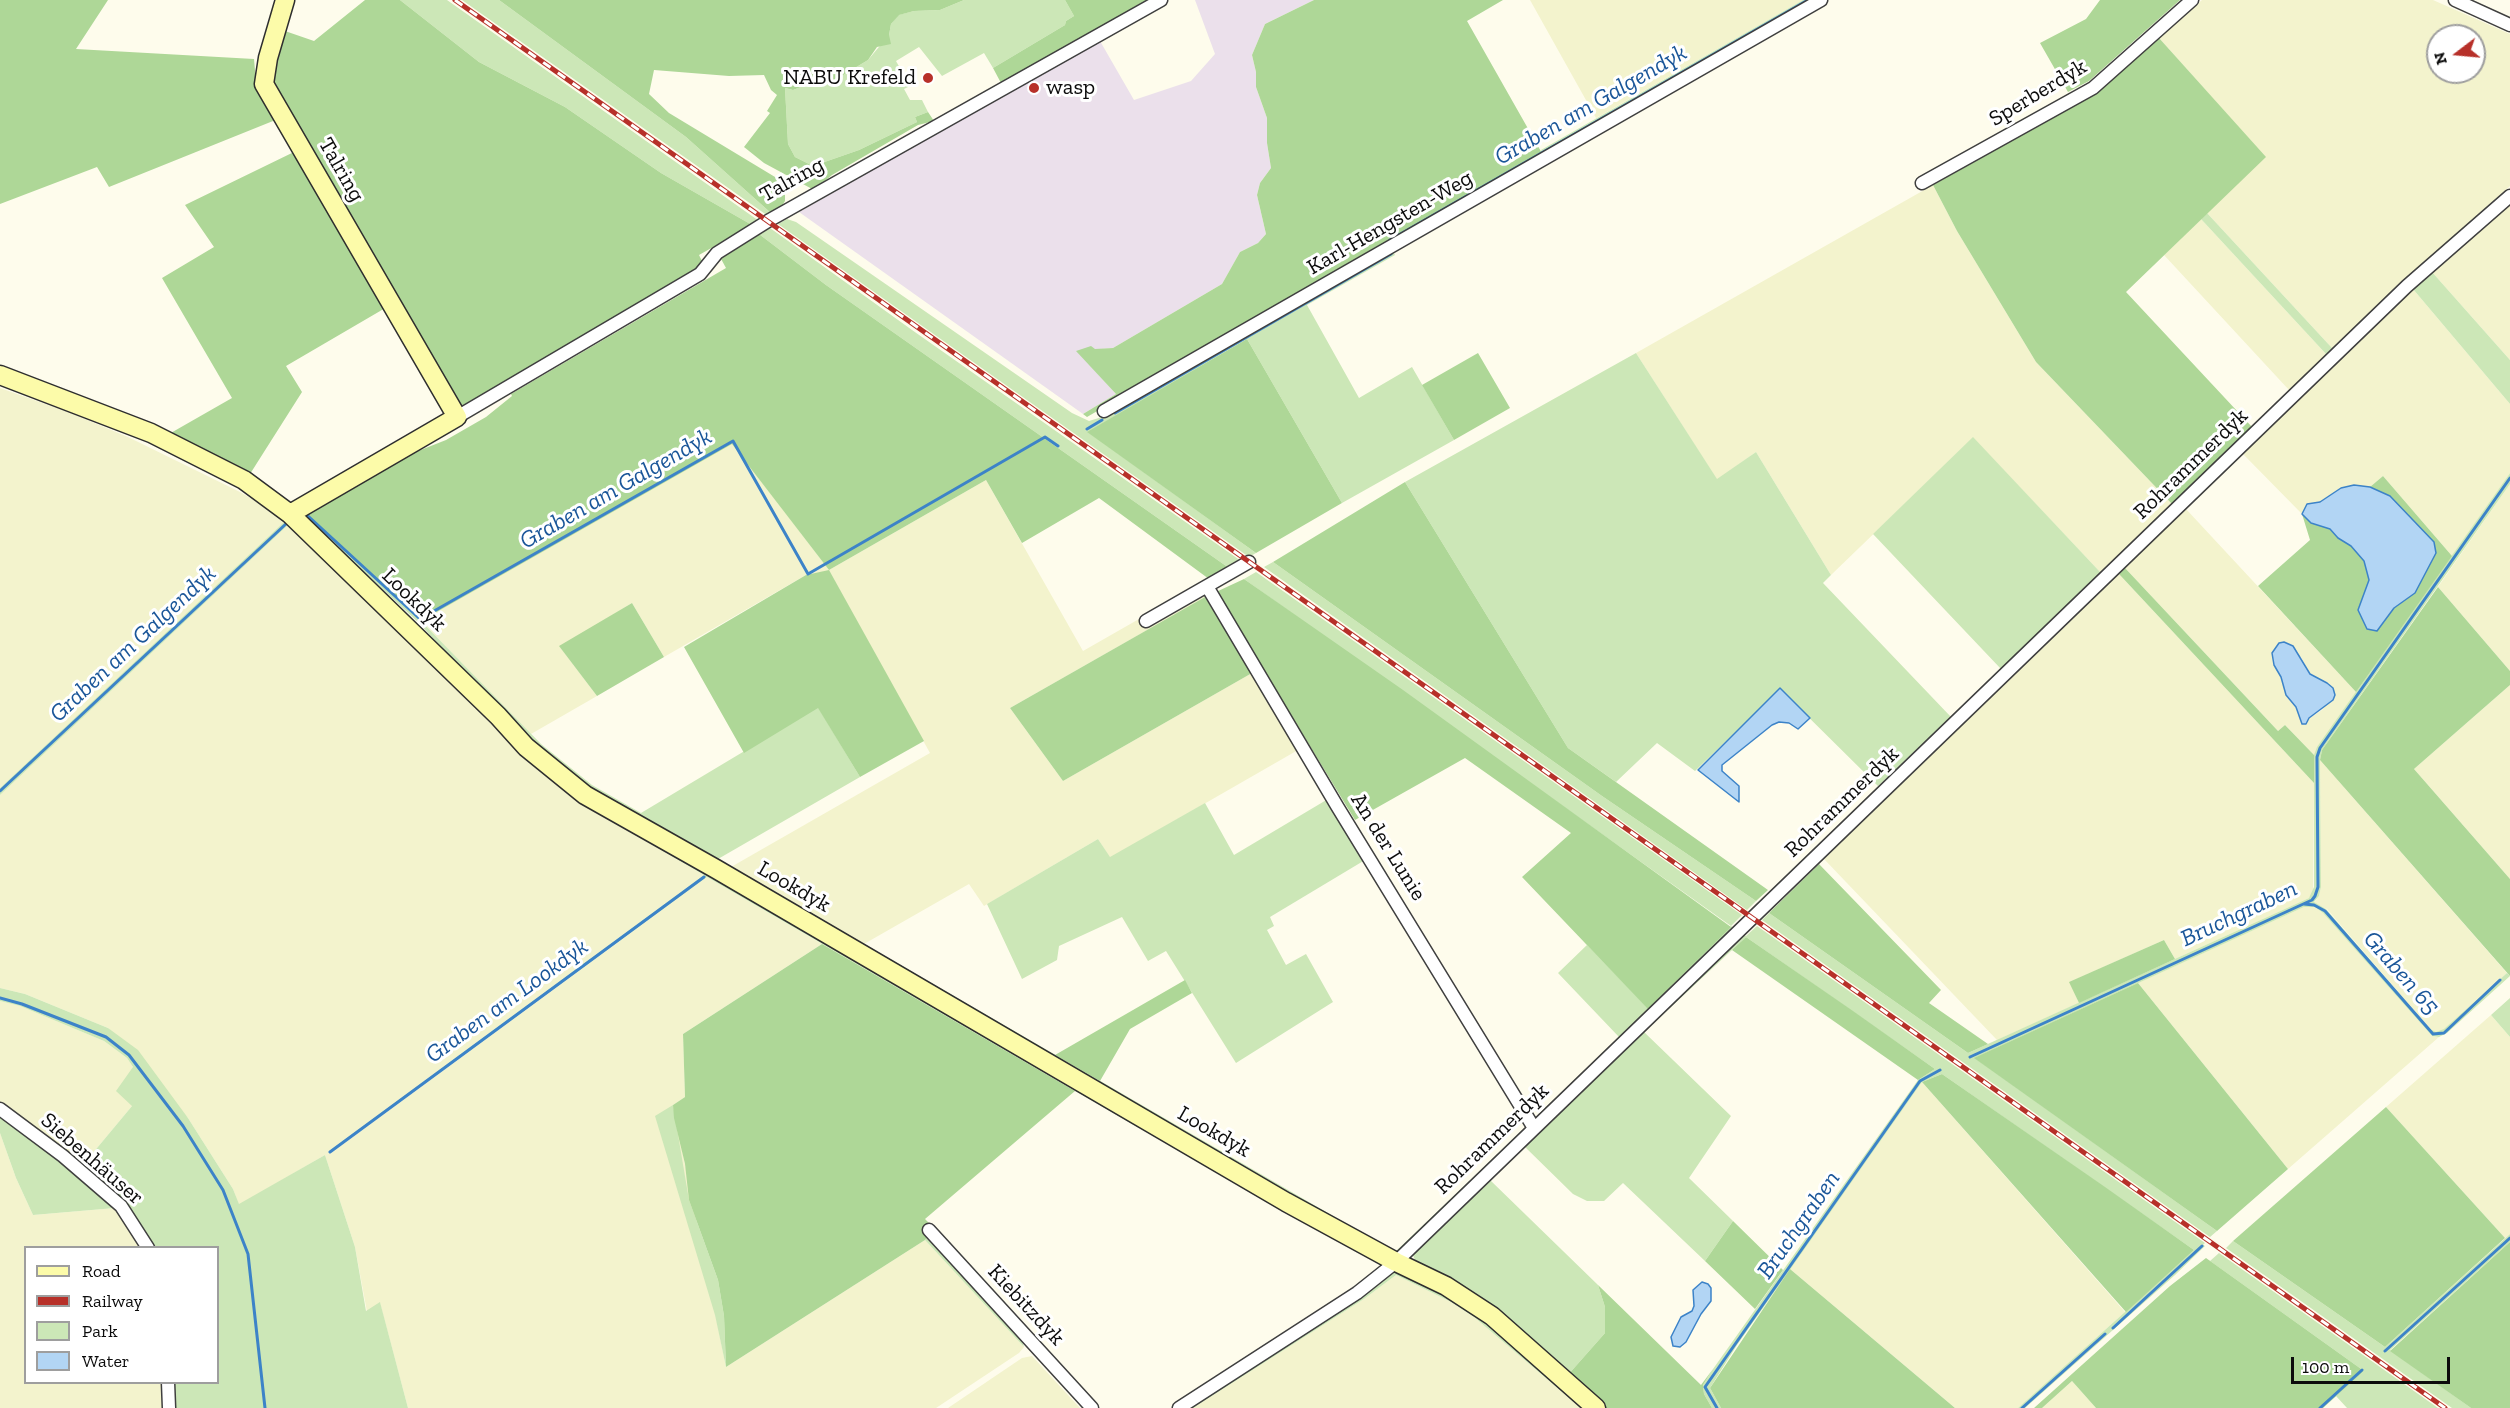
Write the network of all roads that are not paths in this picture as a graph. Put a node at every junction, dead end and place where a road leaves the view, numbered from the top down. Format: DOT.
graph roads {
  1 [pos="285,0"];
  2 [pos="1161,0"];
  3 [pos="1821,0"];
  4 [pos="2192,0"];
  5 [pos="2455,0"];
  6 [pos="2510,25"];
  7 [pos="1922,183"];
  8 [pos="2510,196"];
  9 [pos="0,375"];
  10 [pos="1104,411"];
  11 [pos="457,417"];
  12 [pos="290,513"];
  13 [pos="1249,562"];
  14 [pos="1208,588"];
  15 [pos="1146,621"];
  16 [pos="0,1109"];
  17 [pos="1534,1128"];
  18 [pos="929,1230"];
  19 [pos="147,1246"];
  20 [pos="1396,1262"];
  21 [pos="168,1384"];
  22 [pos="169,1408"];
  23 [pos="1092,1408"];
  24 [pos="1179,1408"];
  25 [pos="1596,1408"];
  1 -- 11 [label="street, Talring"];
  2 -- 11 [label="street, Talring"];
  3 -- 10 [label="street, Karl-Hengsten-Weg"];
  4 -- 7 [label="street, Sperberdyk"];
  5 -- 6 [label="street"];
  8 -- 17 [label="street, Rohrammerdyk"];
  9 -- 12 [label="street, Lookdyk"];
  11 -- 12 [label="street, Talring"];
  12 -- 20 [label="street, Lookdyk"];
  13 -- 14 [label="street"];
  14 -- 15 [label="street"];
  14 -- 17 [label="street, An der Lunie"];
  16 -- 19 [label="street, Siebenhäuser"];
  17 -- 20 [label="street, Rohrammerdyk"];
  18 -- 23 [label="street, Kiebitzdyk"];
  20 -- 24 [label="street, Rohrammerdyk"];
  20 -- 25 [label="street, Lookdyk"];
  21 -- 22 [label="street"];
}
